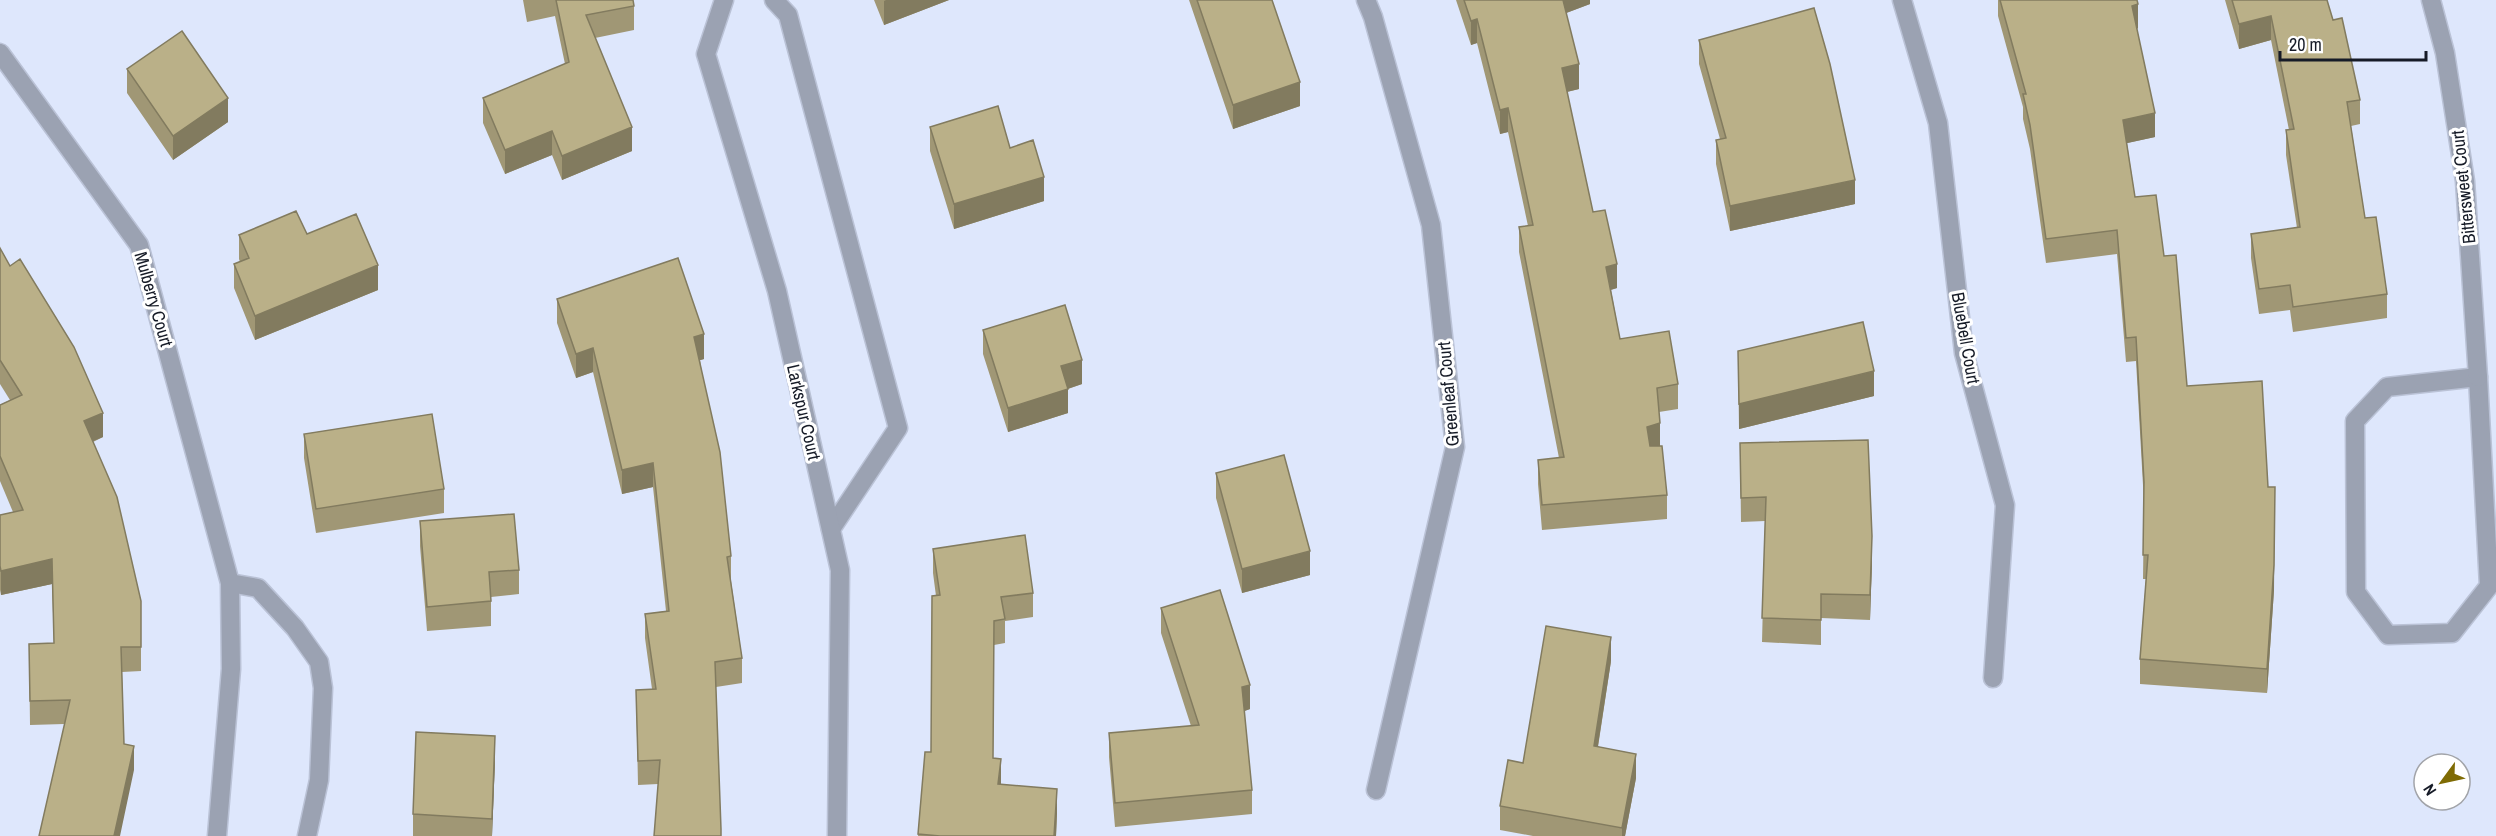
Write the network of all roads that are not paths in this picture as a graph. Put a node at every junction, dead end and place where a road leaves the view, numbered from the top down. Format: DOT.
graph roads {
  1 [pos="724,0"];
  2 [pos="774,0"];
  3 [pos="1365,0"];
  4 [pos="1902,0"];
  5 [pos="2431,0"];
  6 [pos="0,53"];
  7 [pos="2478,377"];
  8 [pos="831,529"];
  9 [pos="230,583"];
  10 [pos="1993,678"];
  11 [pos="1376,790"];
  12 [pos="217,836"];
  13 [pos="307,836"];
  14 [pos="837,836"];
  1 -- 8 [label="street, Larkspur Court"];
  2 -- 8 [label="street"];
  3 -- 11 [label="street, Greenleaf Court"];
  4 -- 10 [label="street, Bluebell Court"];
  5 -- 7 [label="street, Bittersweet Court"];
  6 -- 9 [label="street, Mulberry Court"];
  7 -- 7 [label="street, Bittersweet Court"];
  8 -- 14 [label="street, Larkspur Court"];
  9 -- 12 [label="street, Mulberry Court"];
  9 -- 13 [label="street"];
}
